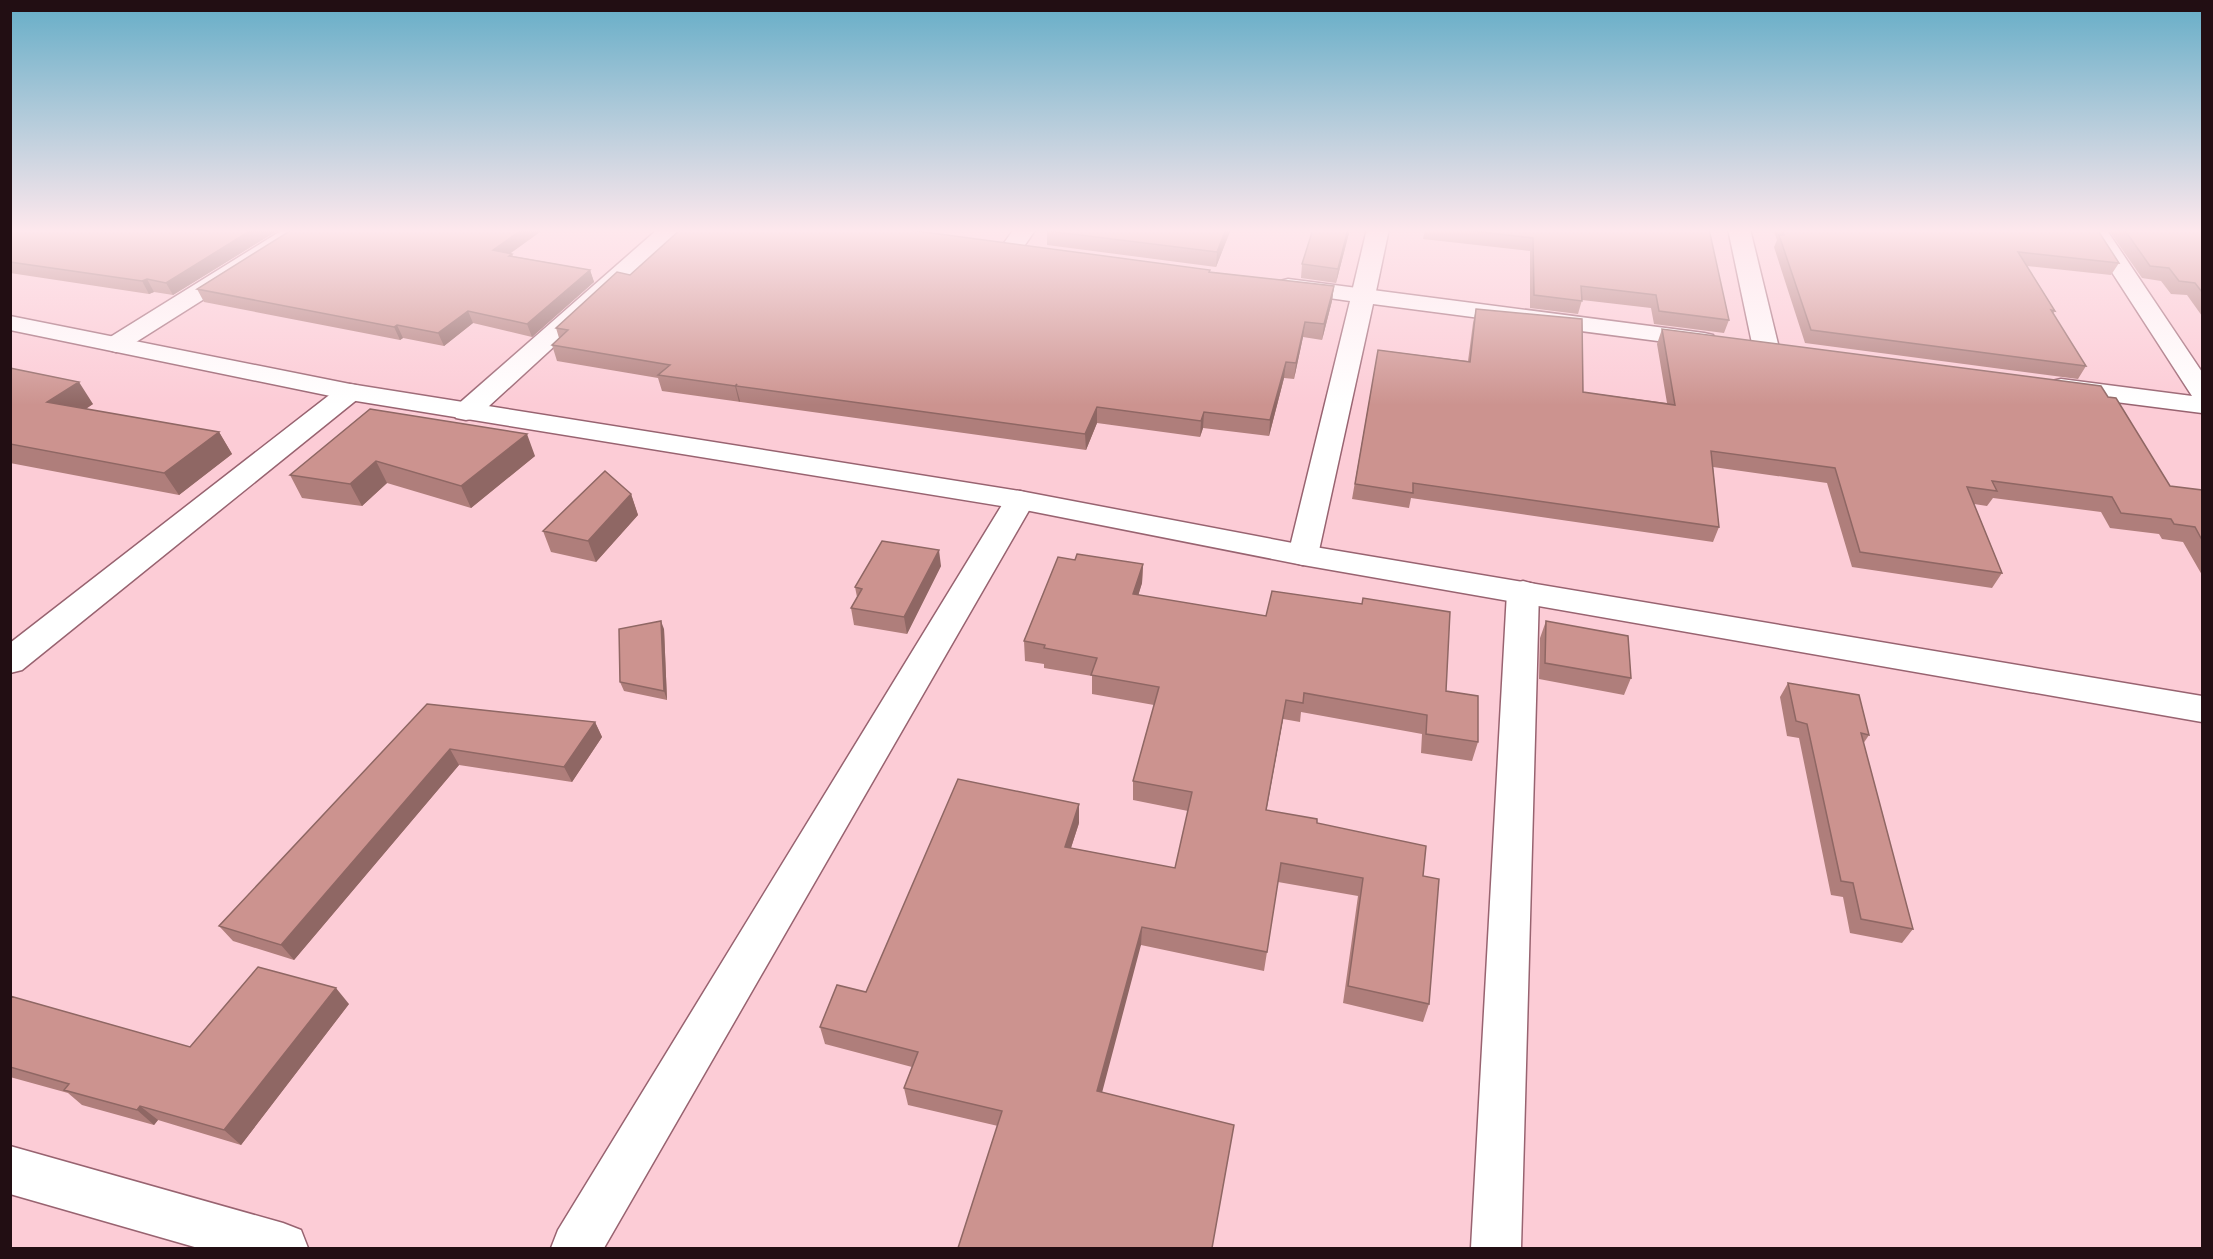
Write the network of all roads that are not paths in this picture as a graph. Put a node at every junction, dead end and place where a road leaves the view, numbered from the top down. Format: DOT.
graph roads {
  1 [pos="206,288"];
  2 [pos="606,288"];
  3 [pos="1303,288"];
  4 [pos="1365,288"];
  5 [pos="1747,288"];
  6 [pos="2134,288"];
  7 [pos="1363,296"];
  8 [pos="14,327"];
  9 [pos="116,344"];
  10 [pos="2037,383"];
  11 [pos="2202,391"];
  12 [pos="350,392"];
  13 [pos="2202,405"];
  14 [pos="466,412"];
  15 [pos="1020,500"];
  16 [pos="1303,555"];
  17 [pos="1523,592"];
  18 [pos="10,661"];
  19 [pos="2202,709"];
  20 [pos="10,1170"];
  21 [pos="283,1248"];
  22 [pos="576,1248"];
  23 [pos="1496,1248"];
  1 -- 9 [label="street"];
  2 -- 14 [label="street"];
  3 -- 7 [label="street"];
  4 -- 7 [label="street"];
  5 -- 7 [label="street"];
  6 -- 11 [label="street"];
  7 -- 16 [label="street"];
  8 -- 9 [label="street"];
  9 -- 12 [label="street"];
  10 -- 13 [label="street"];
  12 -- 14 [label="street"];
  12 -- 18 [label="street"];
  14 -- 15 [label="street"];
  15 -- 16 [label="street"];
  15 -- 22 [label="street"];
  16 -- 17 [label="street"];
  17 -- 19 [label="street"];
  17 -- 23 [label="street"];
  20 -- 21 [label="street"];
}
